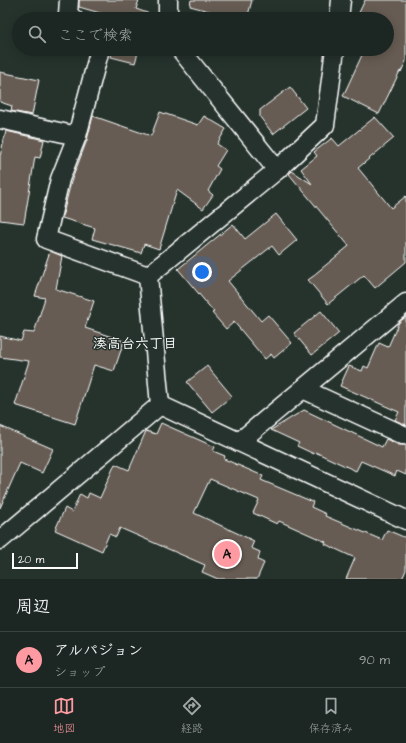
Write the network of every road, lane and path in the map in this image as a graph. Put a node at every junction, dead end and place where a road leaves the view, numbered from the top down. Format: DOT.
graph roads {
  1 [pos="69,0"];
  2 [pos="168,0"];
  3 [pos="341,0"];
  4 [pos="68,12"];
  5 [pos="168,12"];
  6 [pos="340,12"];
  7 [pos="98,56"];
  8 [pos="186,56"];
  9 [pos="334,56"];
  10 [pos="0,119"];
  11 [pos="77,136"];
  12 [pos="277,170"];
  13 [pos="148,276"];
  14 [pos="406,302"];
  15 [pos="303,389"];
  16 [pos="160,405"];
  17 [pos="403,435"];
  18 [pos="239,442"];
  19 [pos="406,520"];
  20 [pos="0,540"];
  1 -- 4 [label="street"];
  2 -- 5 [label="street"];
  3 -- 6 [label="street"];
  7 -- 11 [label="street"];
  8 -- 12 [label="street"];
  9 -- 12 [label="street"];
  10 -- 11 [label="street"];
  11 -- 13 [label="street"];
  12 -- 13 [label="street"];
  13 -- 16 [label="street"];
  14 -- 15 [label="street"];
  15 -- 17 [label="street"];
  15 -- 18 [label="street"];
  16 -- 18 [label="street"];
  16 -- 20 [label="street"];
  18 -- 19 [label="street"];
}
